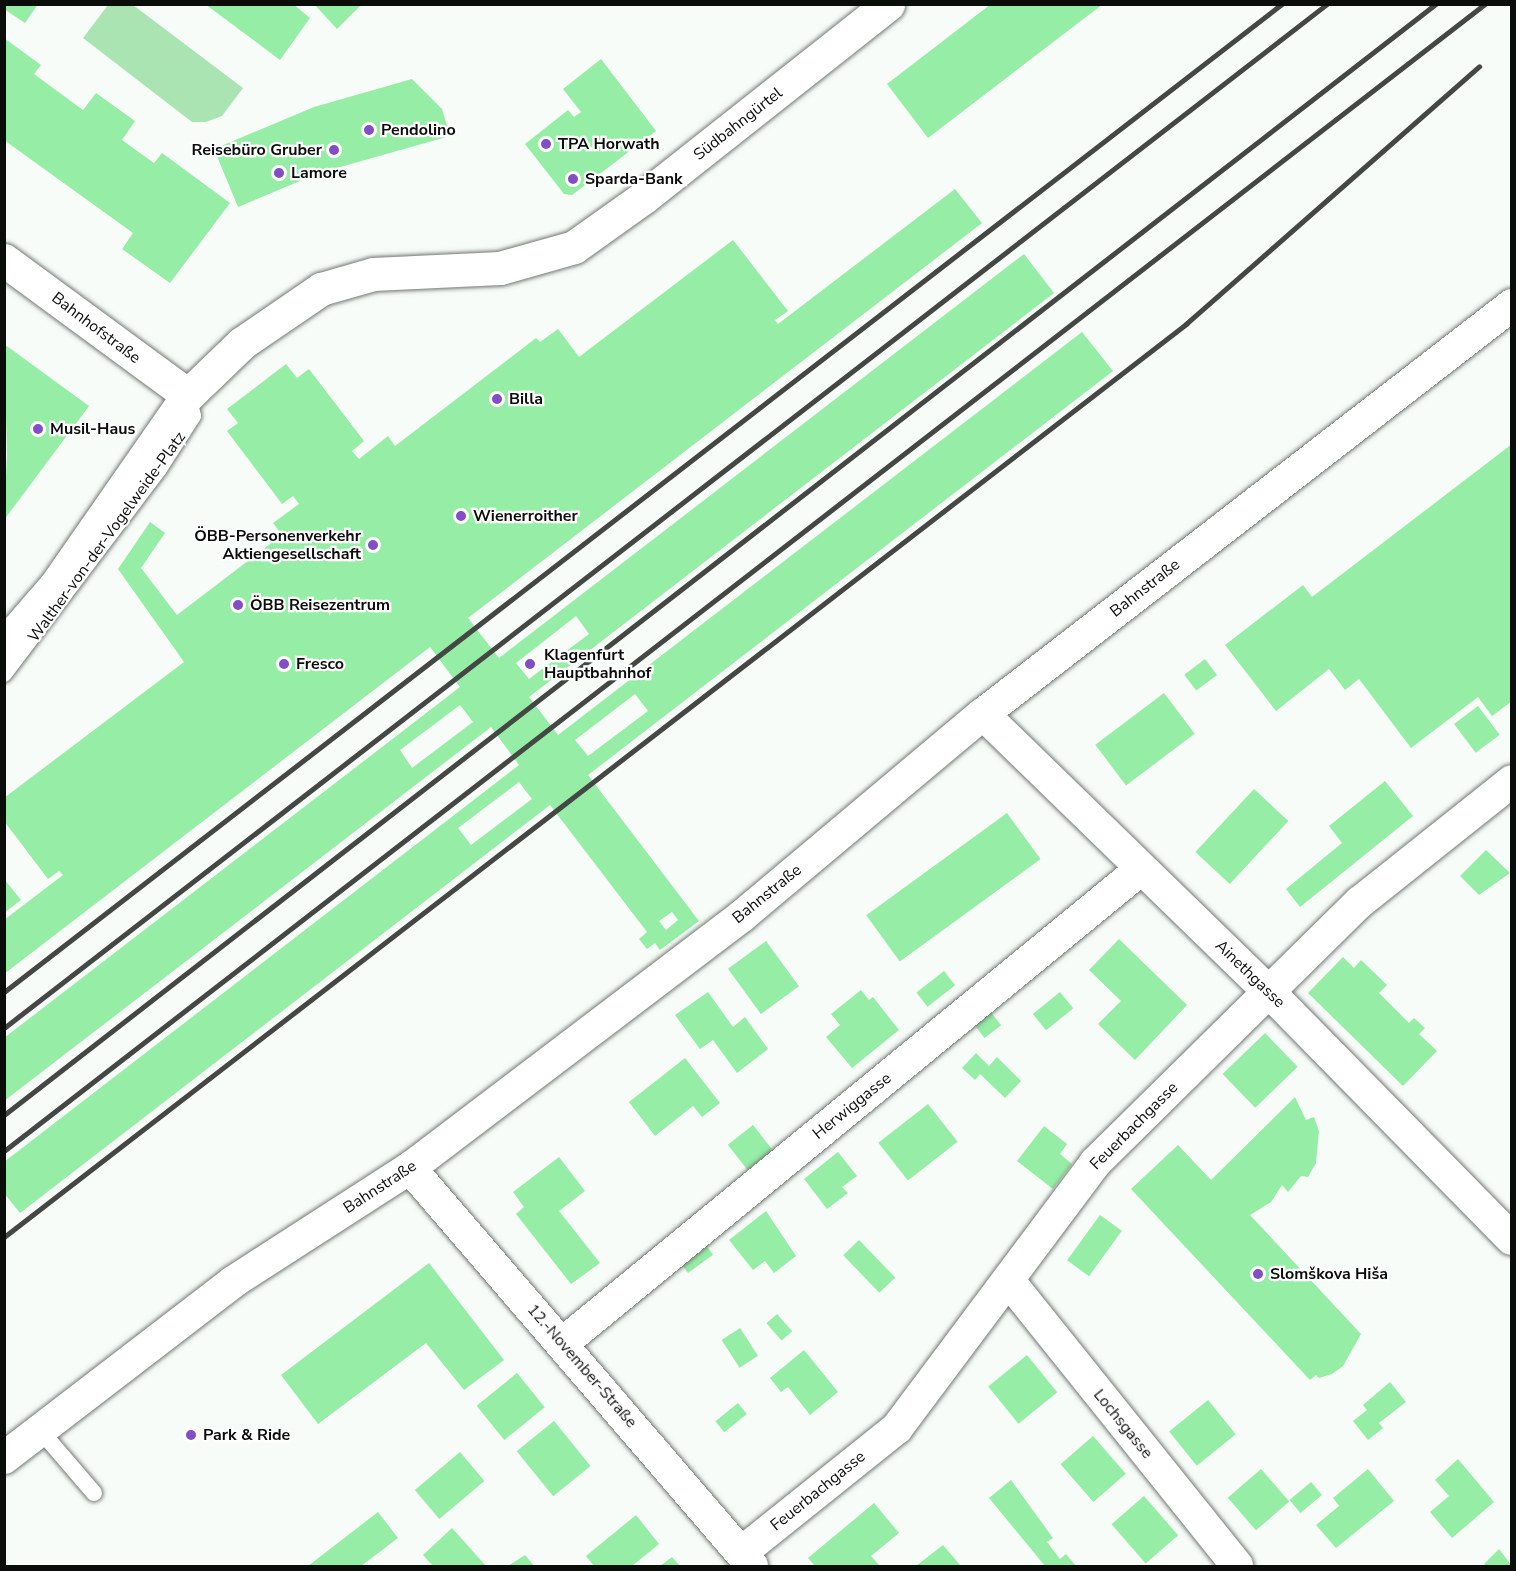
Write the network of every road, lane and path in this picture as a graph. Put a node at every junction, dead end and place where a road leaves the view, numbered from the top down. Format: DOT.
graph roads {
  1 [pos="888,4"];
  2 [pos="4,260"];
  3 [pos="445,270"];
  4 [pos="1512,306"];
  5 [pos="188,395"];
  6 [pos="40,605"];
  7 [pos="4,628"];
  8 [pos="4,645"];
  9 [pos="4,674"];
  10 [pos="983,714"];
  11 [pos="1512,781"];
  12 [pos="1141,869"];
  13 [pos="1270,993"];
  14 [pos="410,1168"];
  15 [pos="1512,1239"];
  16 [pos="1009,1281"];
  17 [pos="563,1343"];
  18 [pos="40,1430"];
  19 [pos="4,1458"];
  20 [pos="94,1493"];
  21 [pos="746,1560"];
  22 [pos="1237,1566"];
  1 -- 3 [label="street, Südbahngürtel"];
  2 -- 5 [label="street, Bahnhofstraße"];
  3 -- 5 [label="street, Walther-von-der-Vogelweide-Platz"];
  4 -- 10 [label="street, Bahnstraße"];
  5 -- 6 [label="street, Walther-von-der-Vogelweide-Platz"];
  5 -- 9 [label="lane, Walther-von-der-Vogelweide-Platz"];
  6 -- 7 [label="lane"];
  6 -- 8 [label="street, Walther-von-der-Vogelweide-Platz"];
  10 -- 12 [label="street, Ainethgasse"];
  10 -- 14 [label="street, Bahnstraße"];
  11 -- 13 [label="street, Feuerbachgasse"];
  12 -- 13 [label="street, Ainethgasse"];
  12 -- 17 [label="street, Herwiggasse"];
  13 -- 15 [label="street, Ainethgasse"];
  13 -- 16 [label="street, Feuerbachgasse"];
  14 -- 17 [label="street, 12.-November-Straße"];
  14 -- 18 [label="street, Bahnstraße"];
  16 -- 21 [label="street, Feuerbachgasse"];
  16 -- 22 [label="street, Lochsgasse"];
  17 -- 21 [label="street, 12.-November-Straße"];
  18 -- 19 [label="street, Bahnstraße"];
  18 -- 20 [label="lane"];
}
